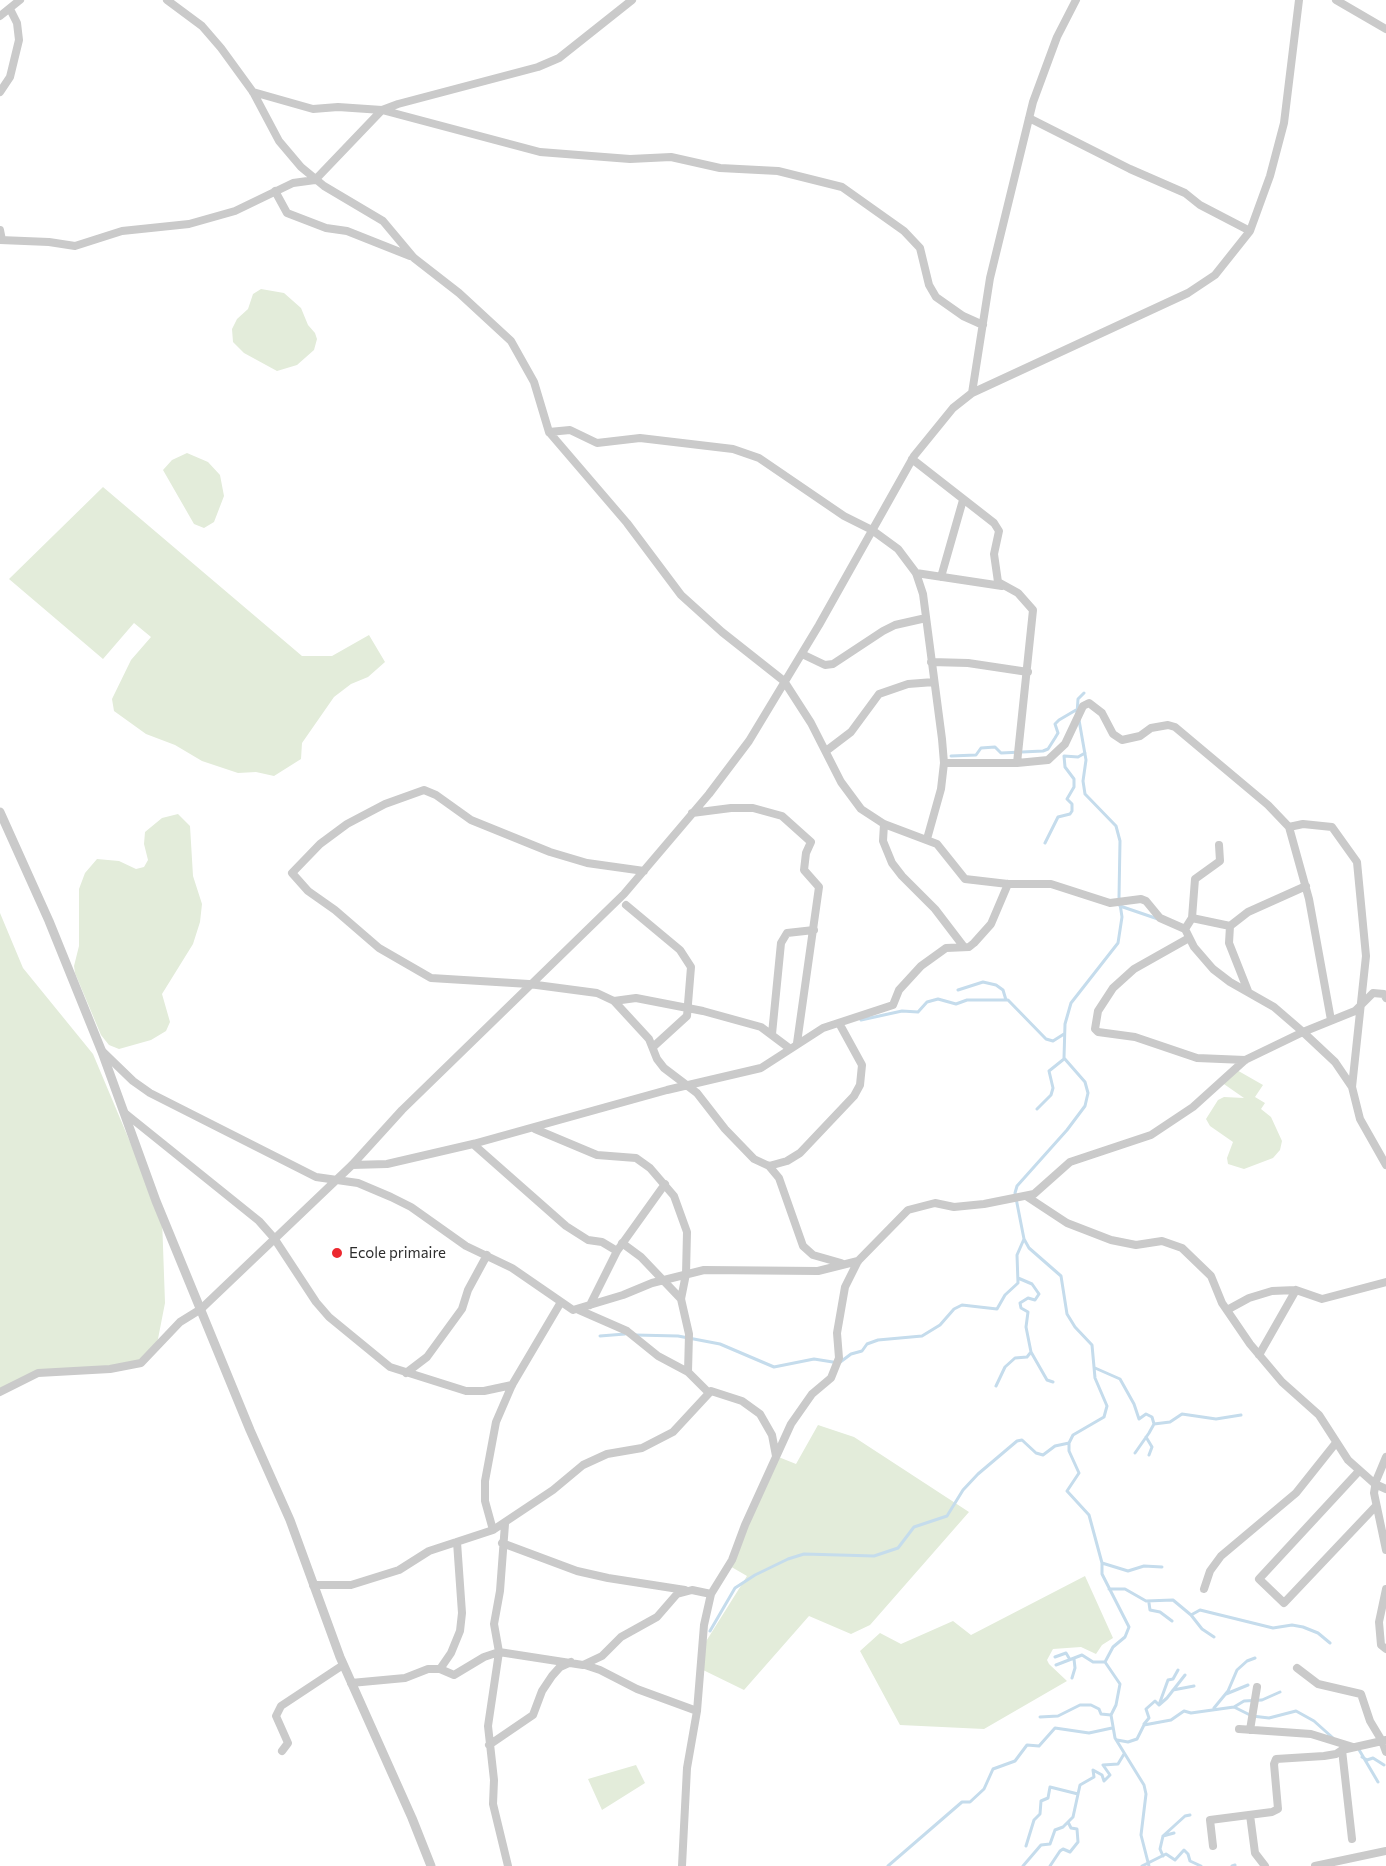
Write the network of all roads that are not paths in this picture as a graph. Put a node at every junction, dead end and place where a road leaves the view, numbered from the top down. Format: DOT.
graph roads {
  1 [pos="20,0"];
  2 [pos="167,0"];
  3 [pos="632,0"];
  4 [pos="1076,0"];
  5 [pos="1299,0"];
  6 [pos="1336,0"];
  7 [pos="10,9"];
  8 [pos="0,16"];
  9 [pos="1386,29"];
  10 [pos="0,93"];
  11 [pos="253,93"];
  12 [pos="382,111"];
  13 [pos="1029,118"];
  14 [pos="315,180"];
  15 [pos="274,192"];
  16 [pos="0,230"];
  17 [pos="1250,231"];
  18 [pos="1,240"];
  19 [pos="414,258"];
  20 [pos="983,324"];
  21 [pos="972,393"];
  22 [pos="549,432"];
  23 [pos="912,459"];
  24 [pos="963,500"];
  25 [pos="872,530"];
  26 [pos="916,573"];
  27 [pos="942,577"];
  28 [pos="1006,586"];
  29 [pos="926,618"];
  30 [pos="802,654"];
  31 [pos="931,662"];
  32 [pos="1028,672"];
  33 [pos="784,681"];
  34 [pos="933,682"];
  35 [pos="826,751"];
  36 [pos="944,763"];
  37 [pos="1017,764"];
  38 [pos="0,812"];
  39 [pos="692,813"];
  40 [pos="884,824"];
  41 [pos="1290,827"];
  42 [pos="927,839"];
  43 [pos="1219,845"];
  44 [pos="644,871"];
  45 [pos="1008,884"];
  46 [pos="1306,886"];
  47 [pos="626,905"];
  48 [pos="1192,918"];
  49 [pos="1230,926"];
  50 [pos="1185,929"];
  51 [pos="814,930"];
  52 [pos="1190,938"];
  53 [pos="964,947"];
  54 [pos="529,984"];
  55 [pos="1248,991"];
  56 [pos="1386,998"];
  57 [pos="614,1001"];
  58 [pos="1362,1006"];
  59 [pos="687,1007"];
  60 [pos="1331,1020"];
  61 [pos="839,1023"];
  62 [pos="1303,1032"];
  63 [pos="772,1034"];
  64 [pos="797,1043"];
  65 [pos="653,1047"];
  66 [pos="789,1048"];
  67 [pos="102,1052"];
  68 [pos="1245,1060"];
  69 [pos="688,1085"];
  70 [pos="1352,1087"];
  71 [pos="126,1114"];
  72 [pos="535,1129"];
  73 [pos="473,1144"];
  74 [pos="352,1165"];
  75 [pos="1386,1165"];
  76 [pos="769,1166"];
  77 [pos="336,1180"];
  78 [pos="664,1184"];
  79 [pos="1026,1196"];
  80 [pos="274,1238"];
  81 [pos="620,1247"];
  82 [pos="488,1255"];
  83 [pos="858,1261"];
  84 [pos="841,1263"];
  85 [pos="686,1274"];
  86 [pos="663,1280"];
  87 [pos="1386,1282"];
  88 [pos="1296,1290"];
  89 [pos="681,1299"];
  90 [pos="561,1302"];
  91 [pos="590,1305"];
  92 [pos="201,1309"];
  93 [pos="579,1310"];
  94 [pos="1227,1310"];
  95 [pos="1259,1355"];
  96 [pos="688,1372"];
  97 [pos="406,1373"];
  98 [pos="512,1384"];
  99 [pos="0,1392"];
  100 [pos="708,1392"];
  101 [pos="1335,1444"];
  102 [pos="777,1457"];
  103 [pos="1386,1457"];
  104 [pos="1359,1471"];
  105 [pos="1374,1484"];
  106 [pos="1386,1489"];
  107 [pos="1376,1507"];
  108 [pos="505,1524"];
  109 [pos="493,1530"];
  110 [pos="457,1542"];
  111 [pos="502,1543"];
  112 [pos="1386,1550"];
  113 [pos="313,1585"];
  114 [pos="1204,1589"];
  115 [pos="687,1590"];
  116 [pos="1386,1590"];
  117 [pos="711,1594"];
  118 [pos="1386,1649"];
  119 [pos="499,1652"];
  120 [pos="570,1662"];
  121 [pos="343,1665"];
  122 [pos="583,1665"];
  123 [pos="1297,1668"];
  124 [pos="440,1670"];
  125 [pos="351,1683"];
  126 [pos="1257,1687"];
  127 [pos="697,1711"];
  128 [pos="1239,1729"];
  129 [pos="1250,1730"];
  130 [pos="1384,1740"];
  131 [pos="489,1745"];
  132 [pos="1354,1748"];
  133 [pos="1342,1750"];
  134 [pos="282,1751"];
  135 [pos="1386,1752"];
  136 [pos="1250,1815"];
  137 [pos="1352,1839"];
  138 [pos="1213,1846"];
  139 [pos="1386,1851"];
  140 [pos="431,1866"];
  141 [pos="508,1866"];
  142 [pos="682,1866"];
  143 [pos="1265,1866"];
  144 [pos="1315,1866"];
  1 -- 7 [label="street"];
  2 -- 11 [label="street"];
  3 -- 12 [label="street"];
  4 -- 13 [label="street"];
  5 -- 17 [label="street"];
  6 -- 9 [label="street"];
  7 -- 8 [label="street"];
  7 -- 10 [label="street"];
  11 -- 12 [label="street"];
  11 -- 14 [label="street"];
  12 -- 14 [label="street"];
  12 -- 20 [label="street"];
  13 -- 17 [label="street"];
  13 -- 20 [label="street"];
  14 -- 15 [label="street"];
  14 -- 19 [label="street"];
  15 -- 18 [label="street"];
  15 -- 19 [label="street"];
  16 -- 18 [label="street"];
  17 -- 21 [label="street"];
  19 -- 22 [label="street"];
  20 -- 21 [label="street"];
  21 -- 23 [label="street"];
  22 -- 25 [label="street"];
  22 -- 33 [label="street"];
  23 -- 24 [label="street"];
  23 -- 25 [label="street"];
  24 -- 27 [label="street"];
  24 -- 28 [label="street"];
  25 -- 26 [label="street"];
  25 -- 30 [label="street"];
  26 -- 27 [label="street"];
  26 -- 29 [label="street"];
  27 -- 28 [label="street"];
  28 -- 32 [label="street"];
  29 -- 30 [label="street"];
  29 -- 31 [label="street"];
  30 -- 33 [label="street"];
  31 -- 32 [label="street"];
  31 -- 34 [label="street"];
  32 -- 37 [label="street"];
  33 -- 35 [label="street"];
  33 -- 39 [label="street"];
  34 -- 35 [label="street"];
  34 -- 36 [label="street"];
  35 -- 40 [label="street"];
  36 -- 37 [label="street"];
  36 -- 42 [label="street"];
  37 -- 41 [label="street"];
  38 -- 67 [label="street"];
  39 -- 44 [label="street"];
  39 -- 51 [label="street"];
  40 -- 42 [label="street"];
  40 -- 53 [label="street"];
  41 -- 46 [label="street"];
  41 -- 58 [label="street"];
  42 -- 45 [label="street"];
  43 -- 48 [label="street"];
  44 -- 54 [label="street"];
  44 -- 54 [label="street"];
  45 -- 50 [label="street"];
  45 -- 53 [label="street"];
  46 -- 49 [label="street"];
  46 -- 60 [label="street"];
  47 -- 59 [label="street"];
  48 -- 49 [label="street"];
  48 -- 50 [label="street"];
  49 -- 55 [label="street"];
  50 -- 52 [label="street"];
  51 -- 63 [label="street"];
  51 -- 64 [label="street"];
  52 -- 55 [label="street"];
  52 -- 68 [label="street"];
  53 -- 61 [label="street"];
  54 -- 57 [label="street"];
  54 -- 74 [label="street"];
  55 -- 62 [label="street"];
  56 -- 58 [label="street"];
  57 -- 59 [label="street"];
  57 -- 65 [label="street"];
  58 -- 60 [label="street"];
  58 -- 70 [label="street"];
  59 -- 63 [label="street"];
  59 -- 65 [label="street"];
  60 -- 62 [label="street"];
  61 -- 64 [label="street"];
  61 -- 76 [label="street"];
  62 -- 68 [label="street"];
  62 -- 70 [label="street"];
  63 -- 66 [label="street"];
  64 -- 66 [label="street"];
  65 -- 69 [label="street"];
  66 -- 69 [label="street"];
  67 -- 71 [label="street"];
  67 -- 77 [label="street"];
  68 -- 79 [label="street"];
  69 -- 72 [label="street"];
  69 -- 76 [label="street"];
  70 -- 75 [label="street"];
  71 -- 80 [label="street"];
  71 -- 92 [label="street"];
  72 -- 73 [label="street"];
  72 -- 78 [label="street"];
  73 -- 74 [label="street"];
  73 -- 81 [label="street"];
  74 -- 77 [label="street"];
  76 -- 84 [label="street"];
  77 -- 80 [label="street"];
  77 -- 82 [label="street"];
  78 -- 81 [label="street"];
  78 -- 85 [label="street"];
  79 -- 83 [label="street"];
  79 -- 94 [label="street"];
  80 -- 92 [label="street"];
  80 -- 97 [label="street"];
  81 -- 86 [label="street"];
  81 -- 91 [label="street"];
  82 -- 90 [label="street"];
  82 -- 97 [label="street"];
  83 -- 84 [label="street"];
  83 -- 102 [label="street"];
  84 -- 85 [label="street"];
  85 -- 86 [label="street"];
  85 -- 89 [label="street"];
  86 -- 89 [label="street"];
  86 -- 91 [label="street"];
  87 -- 88 [label="street"];
  88 -- 94 [label="street"];
  88 -- 95 [label="street"];
  89 -- 96 [label="street"];
  90 -- 93 [label="street"];
  90 -- 98 [label="street"];
  91 -- 93 [label="street"];
  92 -- 99 [label="street"];
  92 -- 113 [label="street"];
  93 -- 96 [label="street"];
  94 -- 95 [label="street"];
  95 -- 101 [label="street"];
  96 -- 100 [label="street"];
  97 -- 98 [label="street"];
  98 -- 109 [label="street"];
  100 -- 102 [label="street"];
  100 -- 108 [label="street"];
  101 -- 104 [label="street"];
  101 -- 114 [label="street"];
  102 -- 117 [label="street"];
  103 -- 105 [label="street"];
  104 -- 105 [label="street"];
  104 -- 107 [label="street"];
  105 -- 106 [label="street"];
  105 -- 107 [label="street"];
  107 -- 112 [label="street"];
  108 -- 109 [label="street"];
  108 -- 111 [label="street"];
  109 -- 110 [label="street"];
  110 -- 113 [label="street"];
  110 -- 124 [label="street"];
  111 -- 115 [label="street"];
  111 -- 119 [label="street"];
  113 -- 121 [label="street"];
  115 -- 117 [label="street"];
  115 -- 122 [label="street"];
  116 -- 118 [label="street"];
  117 -- 127 [label="street"];
  119 -- 120 [label="street"];
  119 -- 124 [label="street"];
  119 -- 131 [label="street"];
  120 -- 122 [label="street"];
  120 -- 131 [label="street"];
  121 -- 125 [label="street"];
  121 -- 134 [label="street"];
  122 -- 127 [label="street"];
  123 -- 130 [label="street"];
  124 -- 125 [label="street"];
  125 -- 140 [label="street"];
  126 -- 129 [label="street"];
  127 -- 142 [label="street"];
  128 -- 129 [label="street"];
  129 -- 132 [label="street"];
  130 -- 132 [label="street"];
  130 -- 135 [label="street"];
  131 -- 141 [label="street"];
  132 -- 133 [label="street"];
  133 -- 136 [label="street"];
  133 -- 137 [label="street"];
  136 -- 138 [label="street"];
  136 -- 143 [label="street"];
  139 -- 144 [label="street"];
}
